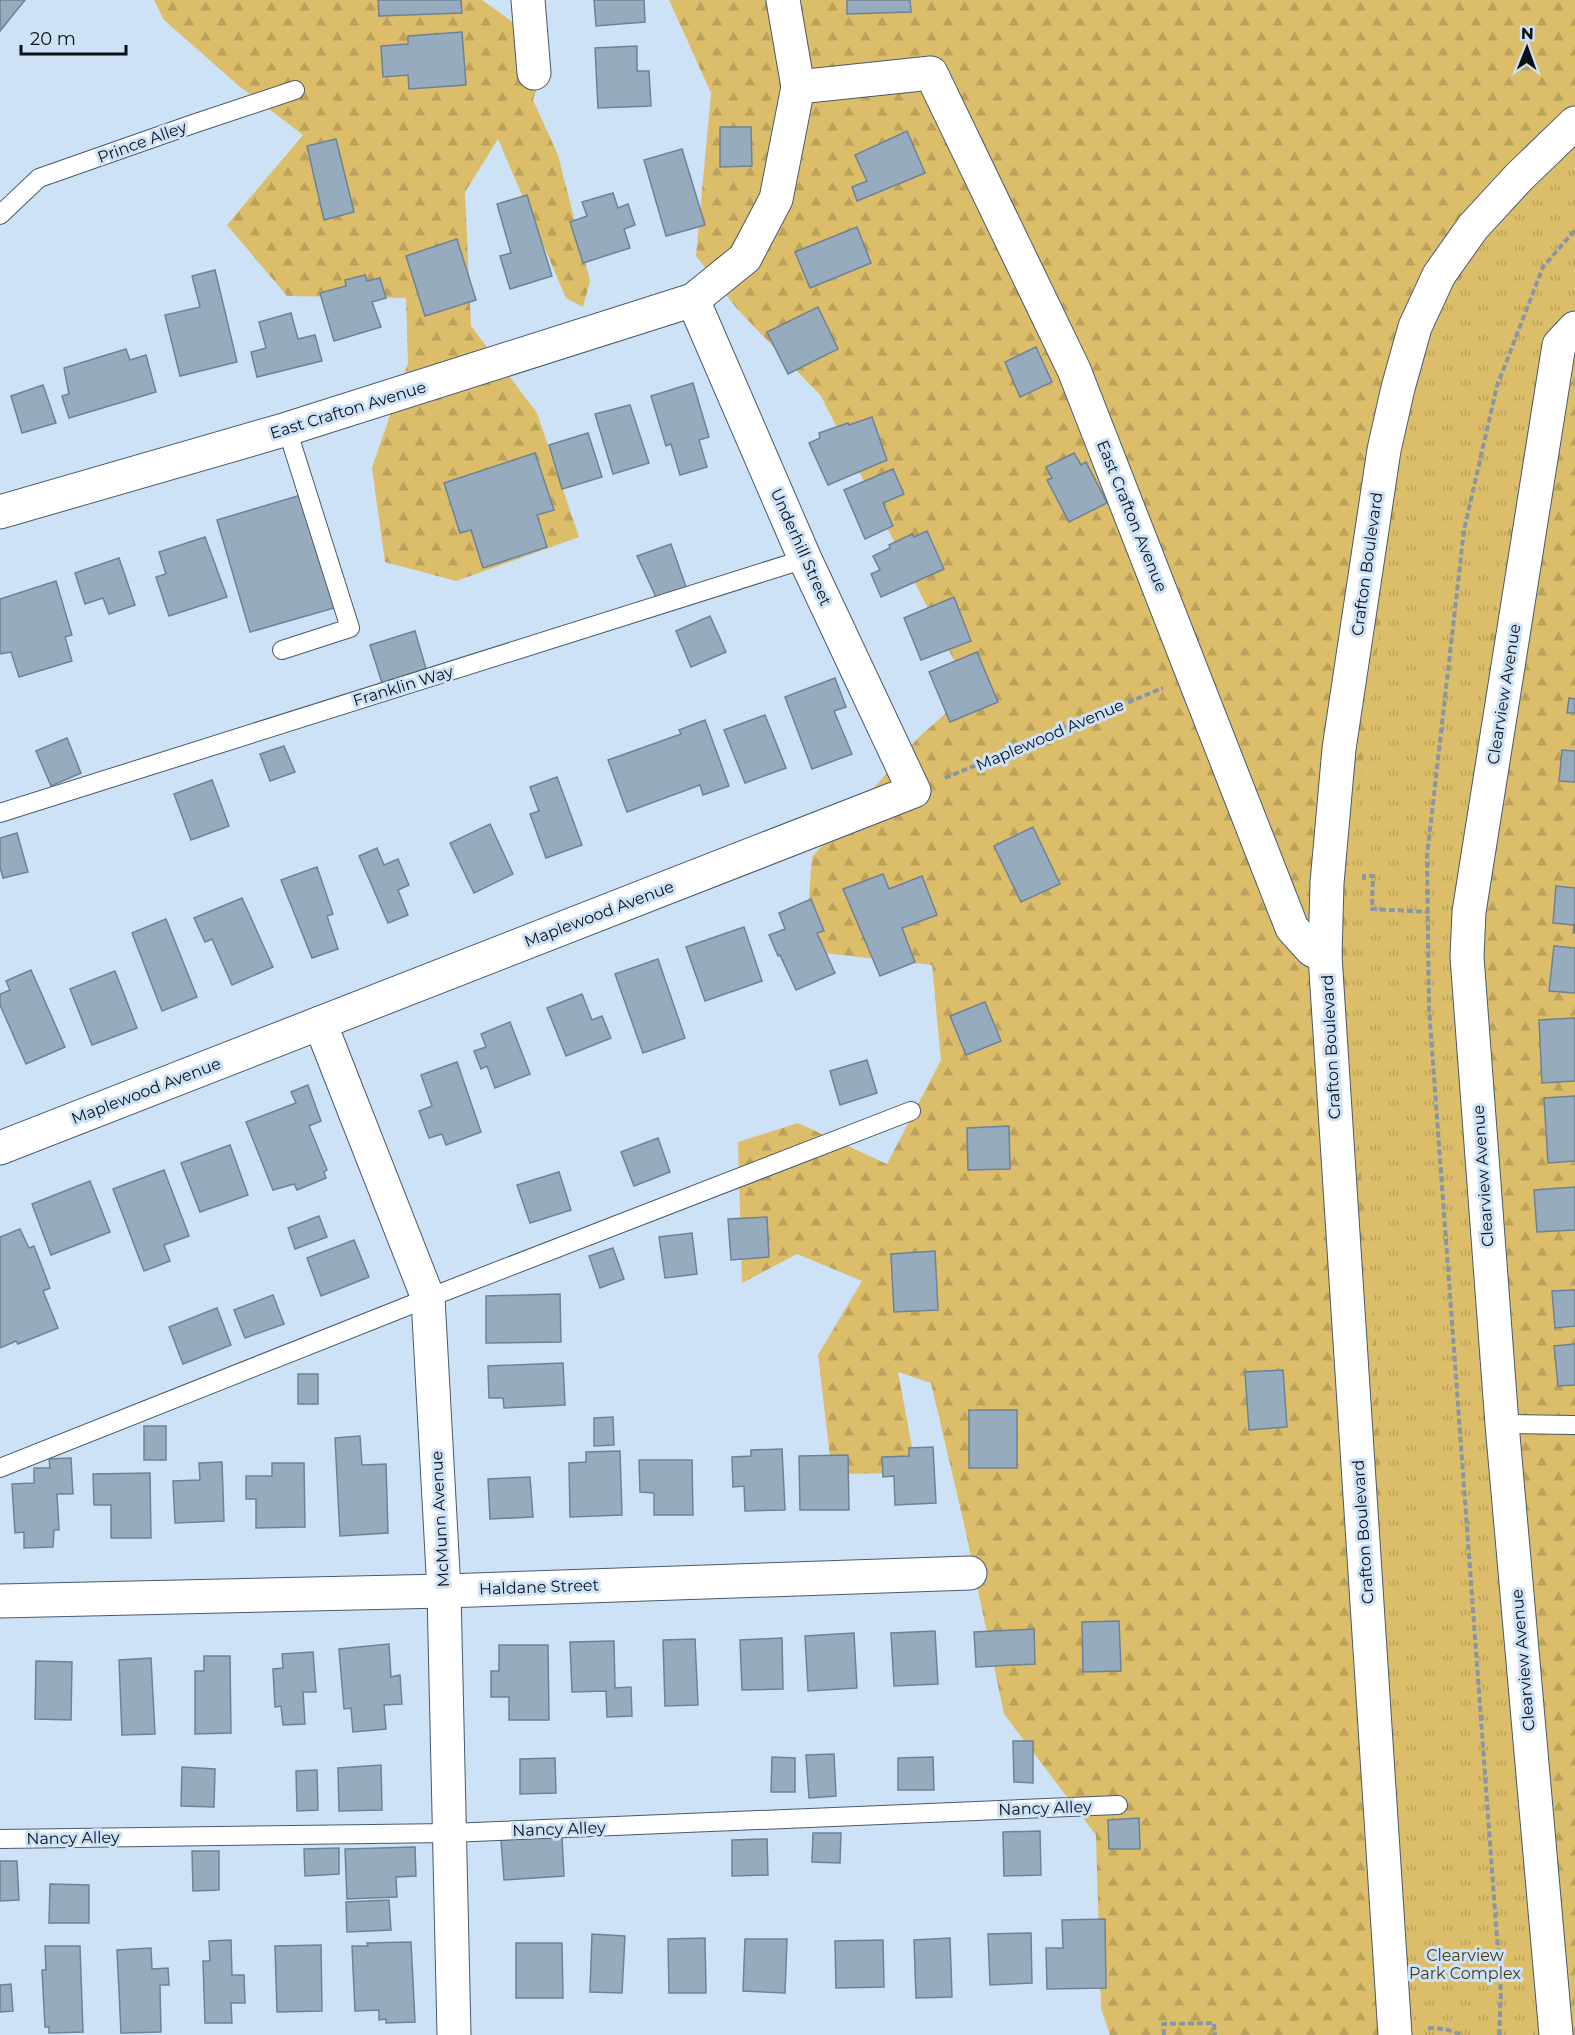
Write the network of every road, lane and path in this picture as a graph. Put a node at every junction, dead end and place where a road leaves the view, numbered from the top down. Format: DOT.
graph roads {
  1 [pos="528,0"];
  2 [pos="783,0"];
  3 [pos="534,73"];
  4 [pos="798,87"];
  5 [pos="295,90"];
  6 [pos="1575,123"];
  7 [pos="0,215"];
  8 [pos="693,300"];
  9 [pos="1575,328"];
  10 [pos="287,429"];
  11 [pos="0,512"];
  12 [pos="805,559"];
  13 [pos="282,650"];
  14 [pos="1195,675"];
  15 [pos="914,791"];
  16 [pos="0,813"];
  17 [pos="1364,886"];
  18 [pos="1428,912"];
  19 [pos="1325,956"];
  20 [pos="320,1023"];
  21 [pos="911,1110"];
  22 [pos="0,1148"];
  23 [pos="428,1298"];
  24 [pos="1503,1424"];
  25 [pos="1575,1425"];
  26 [pos="0,1468"];
  27 [pos="970,1573"];
  28 [pos="444,1591"];
  29 [pos="0,1601"];
  30 [pos="1118,1805"];
  31 [pos="450,1833"];
  32 [pos="0,1839"];
  33 [pos="1445,2028"];
  34 [pos="454,2035"];
  35 [pos="1164,2035"];
  36 [pos="1215,2035"];
  37 [pos="1395,2035"];
  38 [pos="1462,2035"];
  39 [pos="1556,2035"];
  1 -- 3 [label="street"];
  2 -- 4 [label="street"];
  4 -- 8 [label="street"];
  4 -- 14 [label="street, East Crafton Avenue"];
  5 -- 7 [label="lane, Prince Alley"];
  6 -- 19 [label="street, Crafton Boulevard"];
  8 -- 10 [label="street, East Crafton Avenue"];
  8 -- 12 [label="street, Underhill Street"];
  9 -- 24 [label="street, Clearview Avenue"];
  10 -- 11 [label="street, East Crafton Avenue"];
  10 -- 13 [label="lane"];
  12 -- 15 [label="street, Underhill Street"];
  12 -- 16 [label="lane, Franklin Way"];
  14 -- 15 [label="path, Maplewood Avenue"];
  14 -- 19 [label="street, East Crafton Avenue"];
  15 -- 20 [label="street, Maplewood Avenue"];
  17 -- 18 [label="path"];
  19 -- 37 [label="street, Crafton Boulevard"];
  20 -- 22 [label="street, Maplewood Avenue"];
  20 -- 23 [label="street, McMunn Avenue"];
  21 -- 23 [label="lane"];
  23 -- 26 [label="lane"];
  23 -- 28 [label="street, McMunn Avenue"];
  24 -- 25 [label="lane"];
  24 -- 39 [label="street, Clearview Avenue"];
  27 -- 28 [label="street, Haldane Street"];
  28 -- 29 [label="street, Haldane Street"];
  28 -- 31 [label="street, McMunn Avenue"];
  30 -- 31 [label="lane, Nancy Alley"];
  31 -- 32 [label="lane, Nancy Alley"];
  31 -- 34 [label="street, McMunn Avenue"];
  33 -- 38 [label="path"];
  35 -- 36 [label="path"];
}
